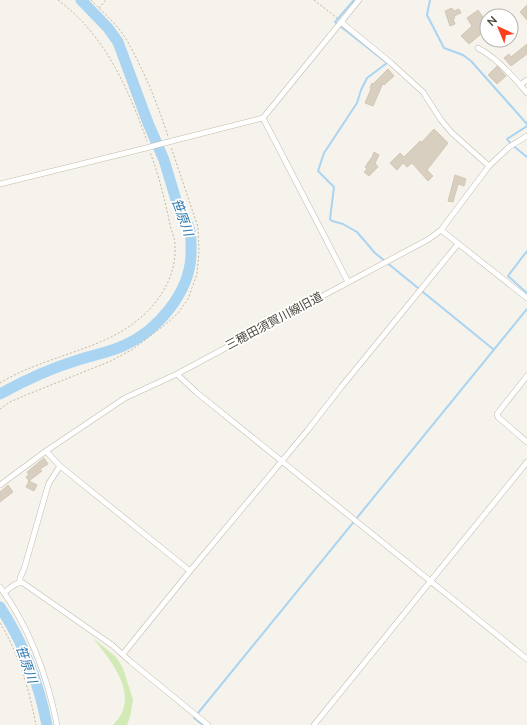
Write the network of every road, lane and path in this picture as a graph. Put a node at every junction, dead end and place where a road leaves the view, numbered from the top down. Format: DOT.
graph roads {
  1 [pos="58,0"];
  2 [pos="91,0"];
  3 [pos="106,0"];
  4 [pos="314,0"];
  5 [pos="359,0"];
  6 [pos="99,8"];
  7 [pos="341,22"];
  8 [pos="478,48"];
  9 [pos="527,80"];
  10 [pos="520,85"];
  11 [pos="527,93"];
  12 [pos="263,118"];
  13 [pos="527,136"];
  14 [pos="171,141"];
  15 [pos="148,147"];
  16 [pos="171,147"];
  17 [pos="488,166"];
  18 [pos="0,184"];
  19 [pos="441,230"];
  20 [pos="458,244"];
  21 [pos="348,282"];
  22 [pos="527,298"];
  23 [pos="177,374"];
  24 [pos="527,376"];
  25 [pos="0,382"];
  26 [pos="0,409"];
  27 [pos="527,442"];
  28 [pos="46,451"];
  29 [pos="282,460"];
  30 [pos="527,462"];
  31 [pos="60,466"];
  32 [pos="0,485"];
  33 [pos="190,571"];
  34 [pos="20,582"];
  35 [pos="430,582"];
  36 [pos="0,587"];
  37 [pos="4,592"];
  38 [pos="0,623"];
  39 [pos="123,654"];
  40 [pos="527,659"];
  41 [pos="36,725"];
  42 [pos="57,725"];
  43 [pos="208,725"];
  44 [pos="314,725"];
  1 -- 15 [label="path"];
  2 -- 6 [label="path"];
  3 -- 6 [label="path"];
  4 -- 7 [label="path"];
  5 -- 7 [label="street"];
  6 -- 14 [label="path"];
  7 -- 12 [label="street"];
  7 -- 17 [label="street"];
  8 -- 10 [label="street"];
  9 -- 10 [label="street"];
  10 -- 11 [label="street"];
  12 -- 14 [label="street"];
  12 -- 21 [label="street"];
  13 -- 17 [label="street, 三穂田須賀川線旧道"];
  14 -- 15 [label="street, bridge"];
  15 -- 18 [label="street"];
  15 -- 25 [label="path"];
  16 -- 26 [label="path"];
  17 -- 19 [label="street, 三穂田須賀川線旧道"];
  19 -- 20 [label="street"];
  19 -- 21 [label="street, 三穂田須賀川線旧道"];
  20 -- 22 [label="street"];
  20 -- 29 [label="street"];
  21 -- 23 [label="street, 三穂田須賀川線旧道"];
  23 -- 28 [label="street, 三穂田須賀川線旧道"];
  23 -- 29 [label="street"];
  24 -- 27 [label="street"];
  28 -- 31 [label="street"];
  28 -- 32 [label="street, 三穂田須賀川線旧道"];
  29 -- 33 [label="street"];
  29 -- 35 [label="street"];
  30 -- 35 [label="street"];
  31 -- 33 [label="street"];
  31 -- 34 [label="street"];
  33 -- 39 [label="street"];
  34 -- 37 [label="street"];
  34 -- 39 [label="street"];
  35 -- 40 [label="street"];
  35 -- 44 [label="street"];
  36 -- 37 [label="street"];
  37 -- 42 [label="street"];
  38 -- 41 [label="path"];
  39 -- 43 [label="street"];
}
